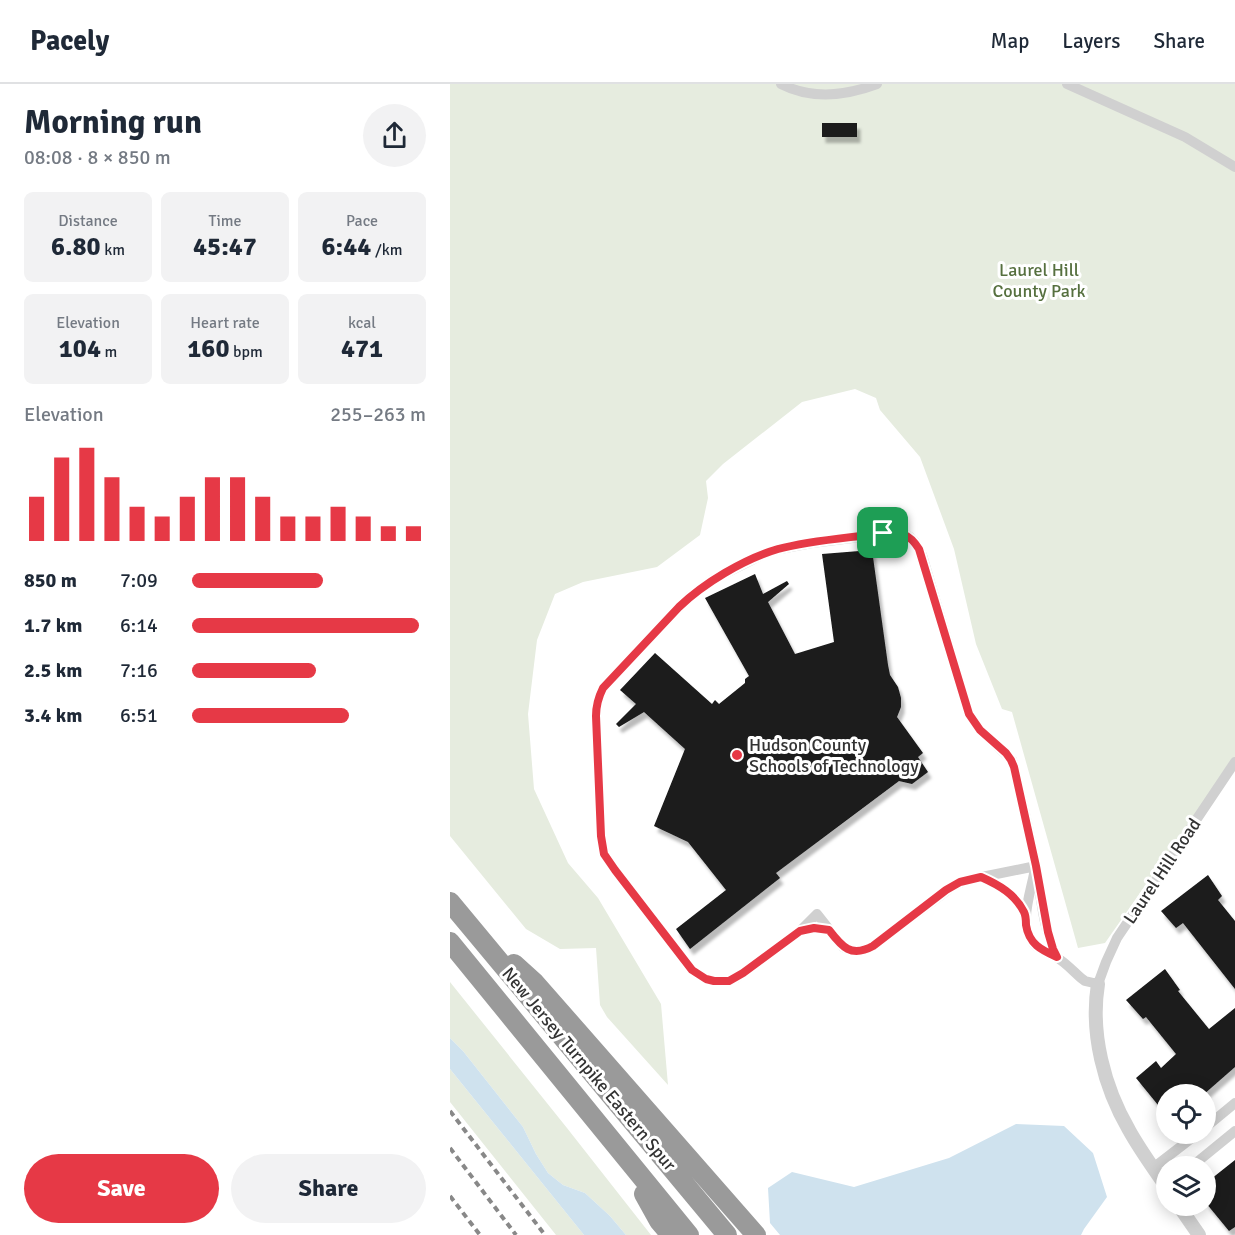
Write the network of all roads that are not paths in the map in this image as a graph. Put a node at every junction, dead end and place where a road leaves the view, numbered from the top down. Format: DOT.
graph roads {
  1 [pos="781,84"];
  2 [pos="877,84"];
  3 [pos="1067,84"];
  4 [pos="1235,167"];
  5 [pos="1235,762"];
  6 [pos="1036,866"];
  7 [pos="981,877"];
  8 [pos="450,902"];
  9 [pos="1026,914"];
  10 [pos="464,919"];
  11 [pos="829,930"];
  12 [pos="800,931"];
  13 [pos="450,942"];
  14 [pos="1057,957"];
  15 [pos="1098,984"];
  16 [pos="1235,1103"];
  17 [pos="1216,1118"];
  18 [pos="1235,1131"];
  19 [pos="614,1143"];
  20 [pos="1184,1144"];
  21 [pos="1204,1156"];
  22 [pos="1153,1168"];
  23 [pos="1156,1172"];
  24 [pos="1186,1216"];
  25 [pos="671,1235"];
  26 [pos="689,1235"];
  27 [pos="727,1235"];
  28 [pos="756,1235"];
  29 [pos="1199,1235"];
  1 -- 2 [label="street"];
  3 -- 4 [label="street"];
  5 -- 15 [label="street, Laurel Hill Road"];
  6 -- 7 [label="street"];
  6 -- 9 [label="street"];
  6 -- 12 [label="street"];
  6 -- 14 [label="street"];
  7 -- 9 [label="street"];
  7 -- 11 [label="street"];
  8 -- 10 [label="highway, New Jersey Turnpike Eastern Spur"];
  9 -- 14 [label="street"];
  10 -- 27 [label="highway, New Jersey Turnpike Eastern Spur"];
  10 -- 28 [label="highway"];
  11 -- 12 [label="street"];
  11 -- 12 [label="street"];
  13 -- 19 [label="highway, New Jersey Turnpike Eastern Spur"];
  14 -- 15 [label="street"];
  15 -- 22 [label="street"];
  16 -- 17 [label="street"];
  18 -- 21 [label="street"];
  19 -- 25 [label="highway"];
  19 -- 26 [label="highway, New Jersey Turnpike Eastern Spur"];
  20 -- 22 [label="street"];
  22 -- 23 [label="street"];
  24 -- 29 [label="street"];
}
